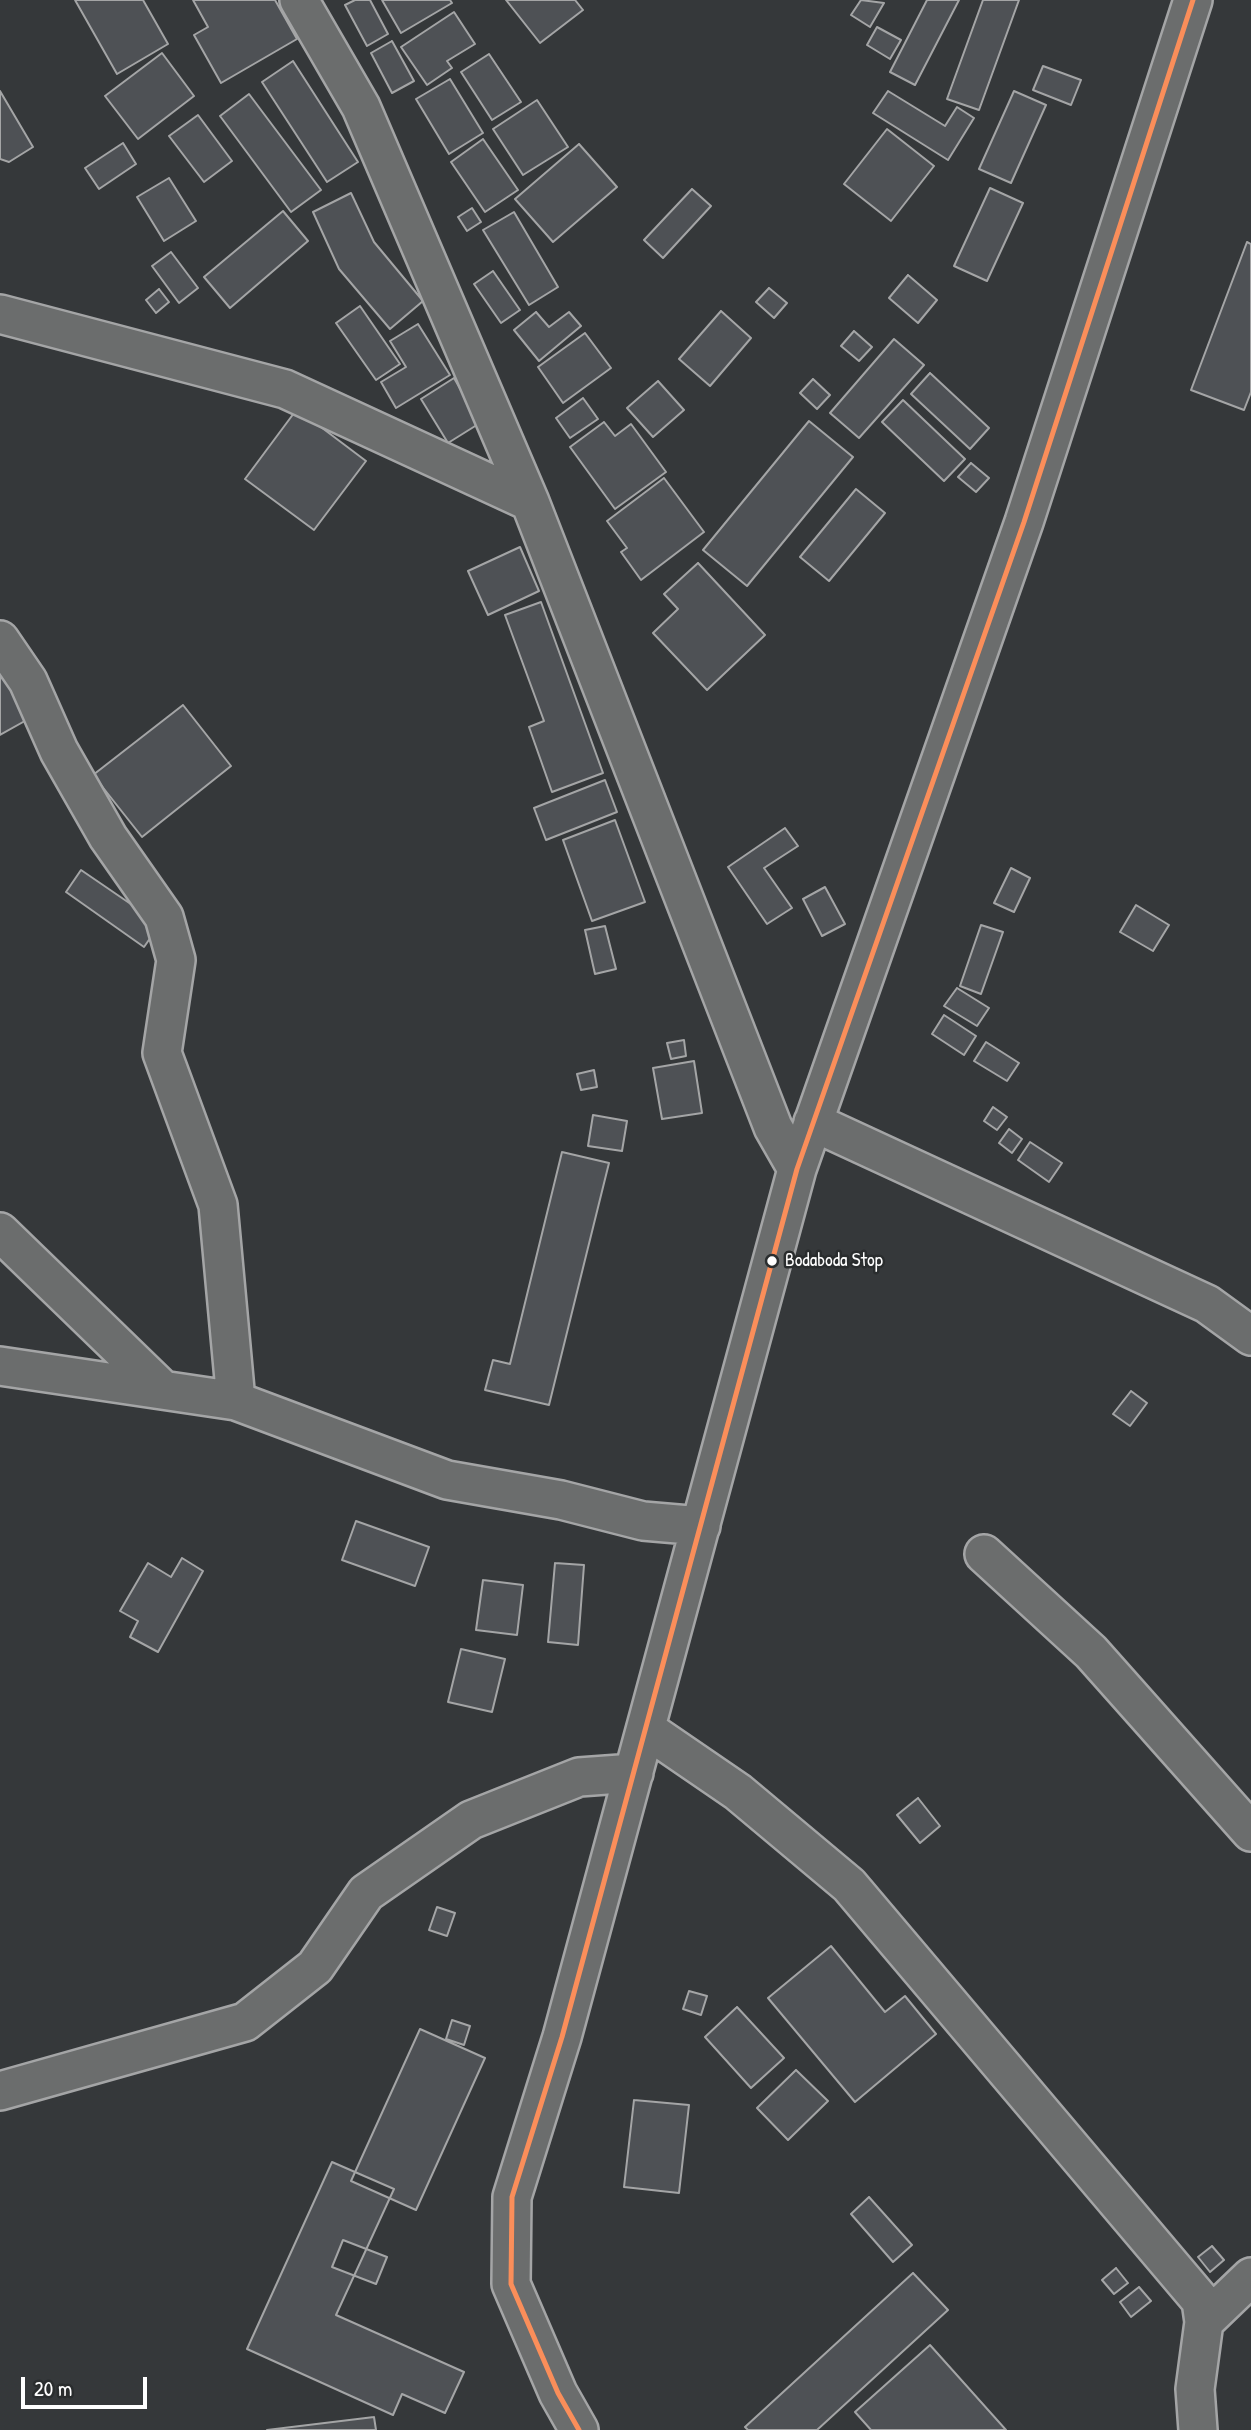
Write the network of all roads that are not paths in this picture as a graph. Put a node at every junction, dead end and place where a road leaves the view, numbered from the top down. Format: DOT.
graph roads {
  1 [pos="299,0"];
  2 [pos="1193,0"];
  3 [pos="0,314"];
  4 [pos="530,502"];
  5 [pos="0,640"];
  6 [pos="813,1122"];
  7 [pos="797,1169"];
  8 [pos="0,1232"];
  9 [pos="1251,1336"];
  10 [pos="0,1366"];
  11 [pos="163,1390"];
  12 [pos="236,1401"];
  13 [pos="701,1526"];
  14 [pos="984,1554"];
  15 [pos="646,1729"];
  16 [pos="634,1773"];
  17 [pos="1251,1832"];
  18 [pos="0,2091"];
  19 [pos="1251,2277"];
  20 [pos="1204,2322"];
  21 [pos="579,2430"];
  22 [pos="1198,2430"];
  1 -- 4 [label="street"];
  2 -- 6 [label="street"];
  3 -- 4 [label="street"];
  4 -- 7 [label="street"];
  5 -- 12 [label="street"];
  6 -- 7 [label="street"];
  6 -- 9 [label="street"];
  7 -- 13 [label="street"];
  8 -- 11 [label="street"];
  10 -- 11 [label="street"];
  11 -- 12 [label="street"];
  12 -- 13 [label="street"];
  13 -- 15 [label="street"];
  14 -- 17 [label="street"];
  15 -- 16 [label="street"];
  15 -- 20 [label="street"];
  16 -- 18 [label="street"];
  16 -- 21 [label="street"];
  19 -- 20 [label="street"];
  20 -- 22 [label="street"];
}
